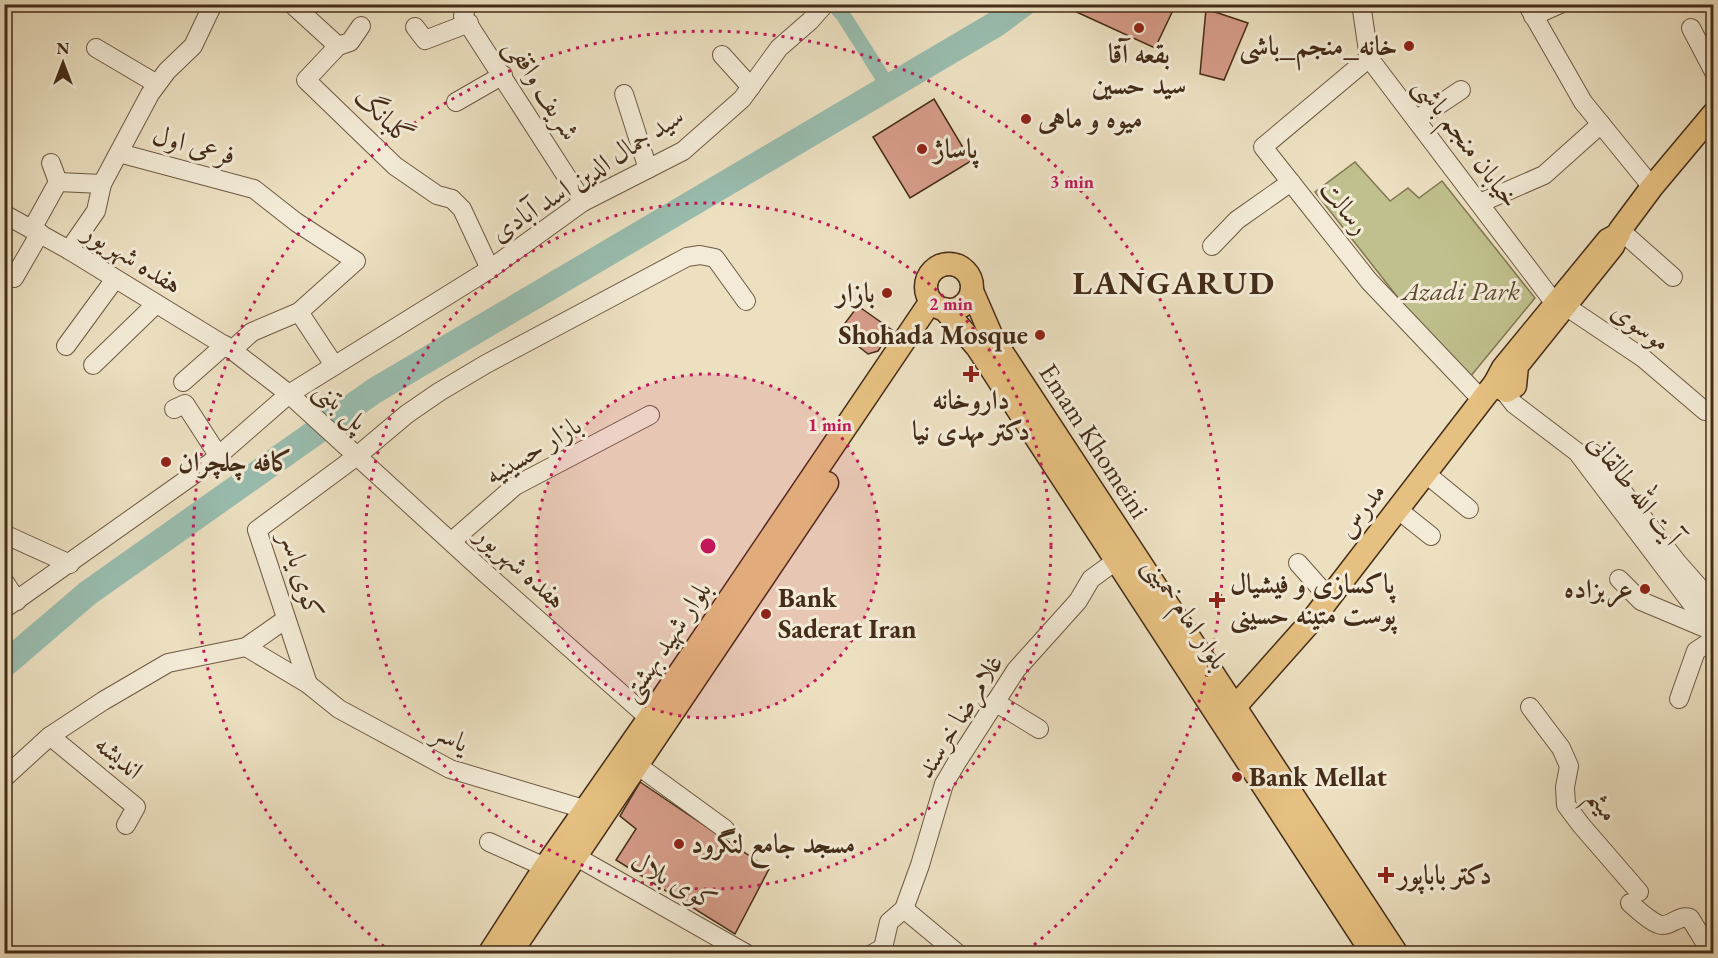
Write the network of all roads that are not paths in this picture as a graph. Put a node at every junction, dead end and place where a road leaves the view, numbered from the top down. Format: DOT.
graph roads {
  1 [pos="213,4"];
  2 [pos="292,4"];
  3 [pos="468,4"];
  4 [pos="825,4"];
  5 [pos="1560,4"];
  6 [pos="1365,6"];
  7 [pos="1530,10"];
  8 [pos="469,23"];
  9 [pos="361,26"];
  10 [pos="415,27"];
  11 [pos="1691,28"];
  12 [pos="338,46"];
  13 [pos="96,48"];
  14 [pos="722,55"];
  15 [pos="1369,58"];
  16 [pos="1713,72"];
  17 [pos="503,75"];
  18 [pos="158,84"];
  19 [pos="751,87"];
  20 [pos="1461,90"];
  21 [pos="624,94"];
  22 [pos="456,102"];
  23 [pos="1713,113"];
  24 [pos="1416,120"];
  25 [pos="1601,124"];
  26 [pos="119,153"];
  27 [pos="51,163"];
  28 [pos="648,168"];
  29 [pos="58,182"];
  30 [pos="1291,182"];
  31 [pos="102,184"];
  32 [pos="1652,187"];
  33 [pos="583,202"];
  34 [pos="1480,203"];
  35 [pos="4,214"];
  36 [pos="36,231"];
  37 [pos="1620,232"];
  38 [pos="1212,246"];
  39 [pos="69,250"];
  40 [pos="490,269"];
  41 [pos="1673,277"];
  42 [pos="14,278"];
  43 [pos="115,279"];
  44 [pos="972,291"];
  45 [pos="746,301"];
  46 [pos="156,304"];
  47 [pos="1559,305"];
  48 [pos="938,306"];
  49 [pos="299,312"];
  50 [pos="66,346"];
  51 [pos="228,348"];
  52 [pos="93,365"];
  53 [pos="334,365"];
  54 [pos="183,382"];
  55 [pos="1499,390"];
  56 [pos="289,394"];
  57 [pos="1713,407"];
  58 [pos="174,409"];
  59 [pos="650,415"];
  60 [pos="218,455"];
  61 [pos="357,456"];
  62 [pos="1425,473"];
  63 [pos="1397,509"];
  64 [pos="1469,509"];
  65 [pos="4,534"];
  66 [pos="1431,536"];
  67 [pos="452,541"];
  68 [pos="1116,561"];
  69 [pos="1298,563"];
  70 [pos="70,564"];
  71 [pos="1619,579"];
  72 [pos="4,581"];
  73 [pos="1329,598"];
  74 [pos="1713,604"];
  75 [pos="11,605"];
  76 [pos="285,619"];
  77 [pos="1713,634"];
  78 [pos="246,647"];
  79 [pos="308,684"];
  80 [pos="1679,699"];
  81 [pos="995,702"];
  82 [pos="1530,707"];
  83 [pos="1229,714"];
  84 [pos="660,716"];
  85 [pos="1039,729"];
  86 [pos="50,736"];
  87 [pos="637,765"];
  88 [pos="4,778"];
  89 [pos="584,809"];
  90 [pos="126,825"];
  91 [pos="725,829"];
  92 [pos="489,842"];
  93 [pos="574,856"];
  94 [pos="545,867"];
  95 [pos="904,909"];
  96 [pos="1710,951"];
  97 [pos="957,953"];
  98 [pos="489,954"];
  99 [pos="510,954"];
  100 [pos="747,954"];
  101 [pos="872,954"];
  102 [pos="1373,954"];
  103 [pos="1397,954"];
  1 -- 18 [label="street"];
  2 -- 12 [label="street"];
  3 -- 8 [label="street, شریف واقفی"];
  4 -- 19 [label="street, سید جمال الدین اسد آبادی"];
  5 -- 7 [label="street"];
  6 -- 15 [label="street, خیابان منجم باشی"];
  7 -- 25 [label="street"];
  8 -- 10 [label="street"];
  8 -- 17 [label="street, شریف واقفی"];
  9 -- 12 [label="street"];
  11 -- 16 [label="street"];
  12 -- 40 [label="street, گلبانگ"];
  13 -- 18 [label="street"];
  14 -- 19 [label="street"];
  15 -- 24 [label="street, خیابان منجم باشی"];
  15 -- 30 [label="street, رسالت"];
  17 -- 22 [label="street"];
  17 -- 33 [label="street, شریف واقفی"];
  18 -- 26 [label="street"];
  19 -- 28 [label="street, سید جمال الدین اسد آبادی"];
  20 -- 24 [label="street"];
  21 -- 28 [label="street"];
  23 -- 32 [label="main road"];
  24 -- 34 [label="street, خیابان منجم باشی"];
  25 -- 32 [label="street"];
  25 -- 34 [label="street"];
  26 -- 31 [label="street"];
  26 -- 49 [label="street, فرعی اول"];
  27 -- 29 [label="street"];
  28 -- 33 [label="street, سید جمال الدین اسد آبادی"];
  29 -- 31 [label="street"];
  29 -- 36 [label="street"];
  30 -- 38 [label="street"];
  30 -- 55 [label="street, رسالت"];
  31 -- 39 [label="street"];
  32 -- 37 [label="main road"];
  33 -- 40 [label="street, سید جمال الدین اسد آبادی"];
  34 -- 47 [label="street, خیابان منجم باشی"];
  35 -- 36 [label="street, هفده شهریور"];
  36 -- 39 [label="street, هفده شهریور"];
  36 -- 42 [label="street"];
  37 -- 41 [label="street"];
  37 -- 47 [label="main road, مدرس"];
  39 -- 43 [label="street, هفده شهریور"];
  40 -- 53 [label="street, سید جمال الدین اسد آبادی"];
  43 -- 46 [label="street, هفده شهریور"];
  43 -- 50 [label="street"];
  44 -- 48 [label="main road"];
  44 -- 48 [label="main road"];
  44 -- 83 [label="main road, Emam Khomeini"];
  45 -- 61 [label="street"];
  46 -- 51 [label="street, هفده شهریور"];
  46 -- 52 [label="street"];
  47 -- 55 [label="main road, مدرس"];
  47 -- 57 [label="street, موسوی"];
  48 -- 68 [label="main road, بلوار امام خمینی"];
  48 -- 84 [label="main road, بلوار شهید بهشتی"];
  49 -- 51 [label="street"];
  49 -- 53 [label="street"];
  51 -- 54 [label="street"];
  51 -- 56 [label="street, هفده شهریور"];
  53 -- 56 [label="street, سید جمال الدین اسد آبادی"];
  55 -- 62 [label="main road, مدرس"];
  55 -- 74 [label="street, آیت الله طالقانی"];
  55 -- 77 [label="street, آیت الله طالقانی"];
  56 -- 60 [label="street, سید جمال الدین اسد آبادی"];
  56 -- 61 [label="street, پل بتنی"];
  58 -- 60 [label="street"];
  59 -- 67 [label="street, بازار حسینیه"];
  60 -- 70 [label="street, سید جمال الدین اسد آبادی"];
  61 -- 67 [label="street, هفده شهریور"];
  61 -- 76 [label="street, کوی یاسر"];
  62 -- 63 [label="main road, مدرس"];
  62 -- 64 [label="street"];
  63 -- 66 [label="street"];
  63 -- 73 [label="main road, مدرس"];
  65 -- 70 [label="street"];
  67 -- 84 [label="street, هفده شهریور"];
  68 -- 81 [label="street, غلامرضا خرسند"];
  68 -- 83 [label="main road, بلوار امام خمینی"];
  69 -- 73 [label="street"];
  70 -- 75 [label="street, سید جمال الدین اسد آبادی"];
  71 -- 77 [label="street"];
  72 -- 75 [label="street"];
  73 -- 83 [label="main road, مدرس"];
  76 -- 78 [label="street"];
  76 -- 79 [label="street, کوی یاسر"];
  77 -- 80 [label="street"];
  78 -- 79 [label="street, یاسر"];
  78 -- 86 [label="street"];
  79 -- 89 [label="street, یاسر"];
  81 -- 85 [label="street"];
  81 -- 95 [label="street, غلامرضا خرسند"];
  82 -- 96 [label="street, میثم"];
  83 -- 102 [label="main road, بلوار امام خمینی"];
  83 -- 103 [label="main road, بلوار امام خمینی"];
  84 -- 87 [label="main road, بلوار شهید بهشتی"];
  84 -- 89 [label="main road, بلوار شهید بهشتی"];
  86 -- 88 [label="street"];
  86 -- 90 [label="street, اندیشه"];
  87 -- 91 [label="street"];
  87 -- 93 [label="main road, بلوار شهید بهشتی"];
  89 -- 94 [label="main road, بلوار شهید بهشتی"];
  92 -- 94 [label="street"];
  93 -- 99 [label="main road, بلوار شهید بهشتی"];
  93 -- 100 [label="street, کوی بلال"];
  94 -- 98 [label="main road, بلوار شهید بهشتی"];
  95 -- 97 [label="street"];
  95 -- 101 [label="street, غلامرضا خرسند"];
}
